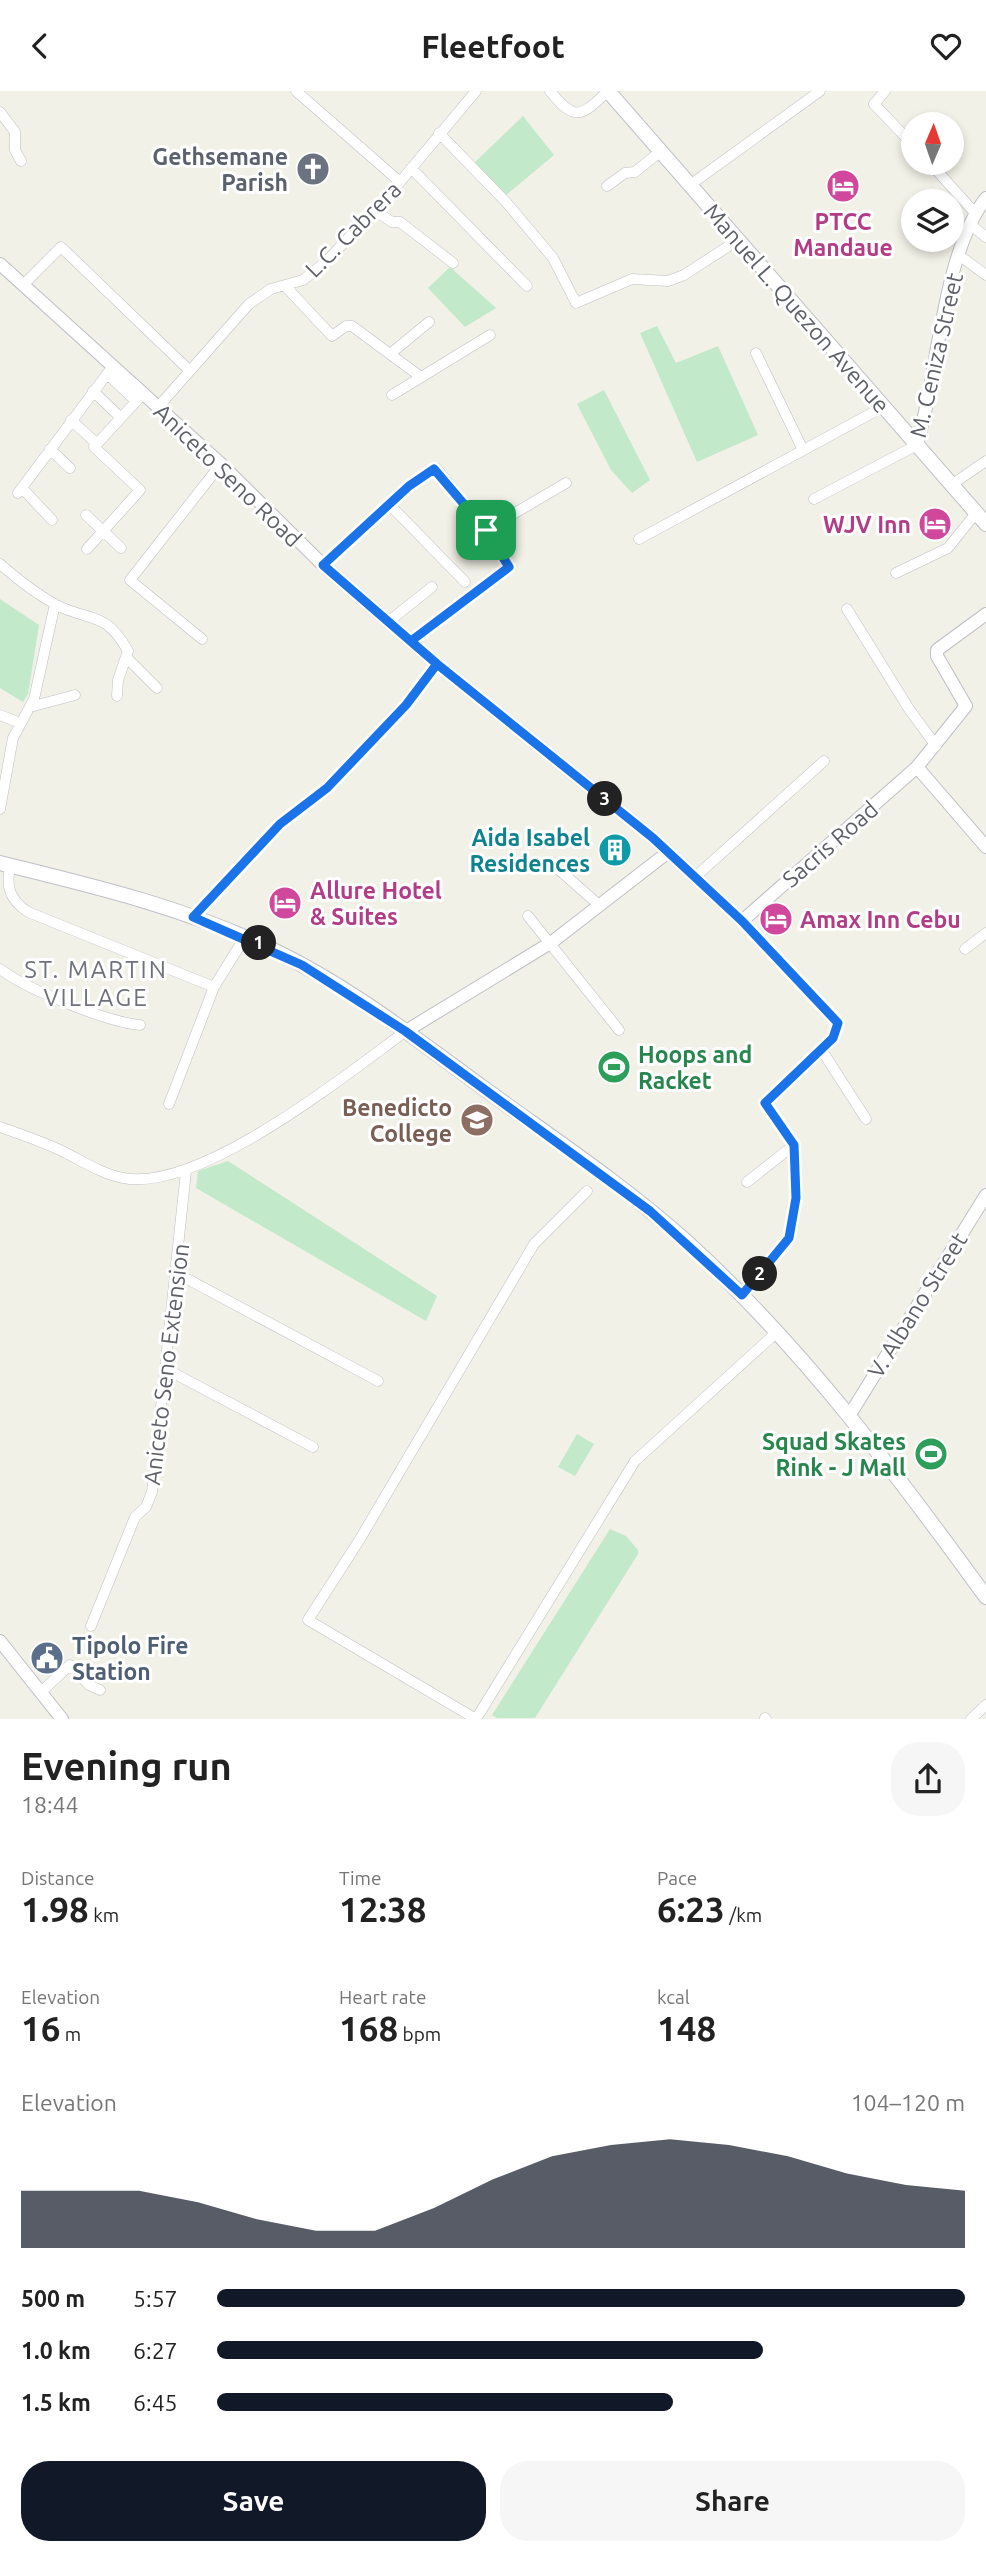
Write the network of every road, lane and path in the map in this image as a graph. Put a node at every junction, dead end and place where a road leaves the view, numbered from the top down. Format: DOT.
graph roads {
  1 [pos="296,91"];
  2 [pos="476,91"];
  3 [pos="550,91"];
  4 [pos="608,91"];
  5 [pos="820,91"];
  6 [pos="885,91"];
  7 [pos="0,113"];
  8 [pos="901,132"];
  9 [pos="439,134"];
  10 [pos="661,152"];
  11 [pos="21,161"];
  12 [pos="411,168"];
  13 [pos="939,175"];
  14 [pos="400,182"];
  15 [pos="690,185"];
  16 [pos="607,186"];
  17 [pos="986,198"];
  18 [pos="374,210"];
  19 [pos="973,219"];
  20 [pos="986,237"];
  21 [pos="737,240"];
  22 [pos="960,256"];
  23 [pos="453,263"];
  24 [pos="0,264"];
  25 [pos="986,275"];
  26 [pos="24,284"];
  27 [pos="527,286"];
  28 [pos="286,287"];
  29 [pos="429,322"];
  30 [pos="489,335"];
  31 [pos="756,353"];
  32 [pos="390,354"];
  33 [pos="110,370"];
  34 [pos="189,370"];
  35 [pos="421,377"];
  36 [pos="93,391"];
  37 [pos="392,395"];
  38 [pos="139,398"];
  39 [pos="158,407"];
  40 [pos="883,407"];
  41 [pos="120,417"];
  42 [pos="71,420"];
  43 [pos="95,442"];
  44 [pos="917,445"];
  45 [pos="50,449"];
  46 [pos="803,450"];
  47 [pos="986,461"];
  48 [pos="221,464"];
  49 [pos="69,468"];
  50 [pos="566,483"];
  51 [pos="951,485"];
  52 [pos="814,499"];
  53 [pos="390,505"];
  54 [pos="975,513"];
  55 [pos="86,515"];
  56 [pos="52,520"];
  57 [pos="986,524"];
  58 [pos="486,530"];
  59 [pos="103,531"];
  60 [pos="639,539"];
  61 [pos="121,548"];
  62 [pos="87,549"];
  63 [pos="0,564"];
  64 [pos="323,565"];
  65 [pos="896,573"];
  66 [pos="465,582"];
  67 [pos="432,587"];
  68 [pos="55,604"];
  69 [pos="847,609"];
  70 [pos="986,614"];
  71 [pos="388,622"];
  72 [pos="202,639"];
  73 [pos="411,641"];
  74 [pos="127,658"];
  75 [pos="437,664"];
  76 [pos="157,688"];
  77 [pos="75,695"];
  78 [pos="117,696"];
  79 [pos="30,707"];
  80 [pos="0,715"];
  81 [pos="20,723"];
  82 [pos="936,746"];
  83 [pos="824,761"];
  84 [pos="917,767"];
  85 [pos="0,809"];
  86 [pos="986,847"];
  87 [pos="667,853"];
  88 [pos="5,864"];
  89 [pos="557,868"];
  90 [pos="694,878"];
  91 [pos="599,905"];
  92 [pos="528,916"];
  93 [pos="193,917"];
  94 [pos="742,921"];
  95 [pos="986,933"];
  96 [pos="245,937"];
  97 [pos="552,942"];
  98 [pos="965,950"];
  99 [pos="0,969"];
  100 [pos="214,986"];
  101 [pos="140,1025"];
  102 [pos="619,1030"];
  103 [pos="405,1031"];
  104 [pos="821,1049"];
  105 [pos="169,1104"];
  106 [pos="866,1119"];
  107 [pos="0,1127"];
  108 [pos="794,1145"];
  109 [pos="187,1171"];
  110 [pos="747,1182"];
  111 [pos="587,1191"];
  112 [pos="986,1195"];
  113 [pos="178,1274"];
  114 [pos="742,1295"];
  115 [pos="777,1332"];
  116 [pos="166,1369"];
  117 [pos="378,1381"];
  118 [pos="849,1416"];
  119 [pos="313,1447"];
  120 [pos="986,1597"];
  121 [pos="91,1626"];
  122 [pos="0,1641"];
  123 [pos="100,1690"];
  124 [pos="41,1692"];
  125 [pos="986,1705"];
  126 [pos="62,1719"];
  127 [pos="476,1719"];
  128 [pos="971,1719"];
  1 -- 14 [label="street"];
  2 -- 9 [label="street, L.C. Cabrera"];
  3 -- 4 [label="street"];
  4 -- 10 [label="main road, Manuel L. Quezon Avenue"];
  5 -- 15 [label="street"];
  6 -- 8 [label="street"];
  7 -- 11 [label="street"];
  9 -- 12 [label="street, L.C. Cabrera"];
  9 -- 21 [label="street"];
  10 -- 15 [label="main road, Manuel L. Quezon Avenue"];
  10 -- 16 [label="street"];
  12 -- 14 [label="street, L.C. Cabrera"];
  12 -- 27 [label="street"];
  13 -- 19 [label="street"];
  14 -- 18 [label="street, L.C. Cabrera"];
  15 -- 21 [label="main road, Manuel L. Quezon Avenue"];
  17 -- 19 [label="street, M. Ceniza Street"];
  18 -- 23 [label="street"];
  18 -- 28 [label="street, L.C. Cabrera"];
  19 -- 20 [label="street"];
  19 -- 22 [label="street, M. Ceniza Street"];
  21 -- 40 [label="main road, Manuel L. Quezon Avenue"];
  22 -- 25 [label="street"];
  22 -- 44 [label="street, M. Ceniza Street"];
  24 -- 26 [label="street, Aniceto Seno Road"];
  26 -- 33 [label="street, Aniceto Seno Road"];
  26 -- 34 [label="street"];
  28 -- 32 [label="street"];
  28 -- 34 [label="street, L.C. Cabrera"];
  29 -- 32 [label="street"];
  30 -- 35 [label="street"];
  31 -- 46 [label="street"];
  32 -- 35 [label="street"];
  33 -- 36 [label="street"];
  33 -- 38 [label="street, Aniceto Seno Road"];
  34 -- 39 [label="street, L.C. Cabrera"];
  35 -- 37 [label="street"];
  36 -- 41 [label="street"];
  36 -- 42 [label="street"];
  38 -- 39 [label="street, Aniceto Seno Road"];
  38 -- 59 [label="street"];
  39 -- 48 [label="street, Aniceto Seno Road"];
  40 -- 44 [label="main road, Manuel L. Quezon Avenue"];
  40 -- 46 [label="street"];
  42 -- 43 [label="street"];
  42 -- 45 [label="street"];
  44 -- 51 [label="main road, Manuel L. Quezon Avenue"];
  44 -- 52 [label="street, M. Ceniza Street"];
  45 -- 49 [label="street"];
  45 -- 56 [label="street"];
  46 -- 60 [label="street"];
  47 -- 51 [label="street"];
  48 -- 64 [label="street, Aniceto Seno Road"];
  48 -- 72 [label="street"];
  50 -- 58 [label="street"];
  51 -- 54 [label="main road, Manuel L. Quezon Avenue"];
  53 -- 58 [label="street"];
  53 -- 64 [label="street"];
  53 -- 66 [label="street"];
  54 -- 57 [label="main road, Manuel L. Quezon Avenue"];
  54 -- 65 [label="street"];
  55 -- 59 [label="street"];
  58 -- 73 [label="street"];
  59 -- 61 [label="street"];
  59 -- 62 [label="street"];
  63 -- 68 [label="street"];
  64 -- 71 [label="street, Aniceto Seno Road"];
  67 -- 71 [label="street"];
  68 -- 74 [label="street"];
  68 -- 79 [label="street"];
  69 -- 82 [label="street"];
  70 -- 82 [label="street, Sacris Road"];
  71 -- 73 [label="street, Aniceto Seno Road"];
  73 -- 75 [label="street, Aniceto Seno Road"];
  74 -- 76 [label="street"];
  74 -- 78 [label="street"];
  75 -- 87 [label="street, Aniceto Seno Road"];
  75 -- 93 [label="street"];
  77 -- 79 [label="street"];
  79 -- 81 [label="street"];
  80 -- 81 [label="street"];
  81 -- 85 [label="street"];
  82 -- 84 [label="street, Sacris Road"];
  83 -- 90 [label="street"];
  84 -- 86 [label="street"];
  84 -- 94 [label="street, Sacris Road"];
  87 -- 90 [label="street, Aniceto Seno Road"];
  87 -- 91 [label="street"];
  88 -- 93 [label="main road"];
  88 -- 100 [label="street"];
  89 -- 91 [label="street"];
  90 -- 94 [label="street, Aniceto Seno Road"];
  91 -- 97 [label="street"];
  92 -- 97 [label="street"];
  93 -- 96 [label="main road"];
  94 -- 104 [label="street, Aniceto Seno Road"];
  95 -- 98 [label="street"];
  96 -- 100 [label="street"];
  96 -- 103 [label="main road"];
  97 -- 102 [label="street"];
  97 -- 103 [label="street"];
  99 -- 101 [label="street"];
  100 -- 105 [label="street"];
  103 -- 109 [label="street"];
  103 -- 114 [label="main road"];
  104 -- 106 [label="street"];
  104 -- 108 [label="street, Aniceto Seno Road"];
  107 -- 109 [label="street"];
  108 -- 110 [label="street"];
  108 -- 114 [label="street"];
  109 -- 113 [label="street, Aniceto Seno Extension"];
  111 -- 127 [label="street"];
  112 -- 118 [label="street, V. Albano Street"];
  113 -- 116 [label="street, Aniceto Seno Extension"];
  113 -- 117 [label="street"];
  114 -- 115 [label="main road"];
  115 -- 118 [label="main road"];
  115 -- 127 [label="street"];
  116 -- 119 [label="street"];
  116 -- 121 [label="street, Aniceto Seno Extension"];
  118 -- 120 [label="main road"];
  122 -- 124 [label="street"];
  123 -- 124 [label="street"];
  124 -- 126 [label="street"];
  125 -- 128 [label="street"];
}
